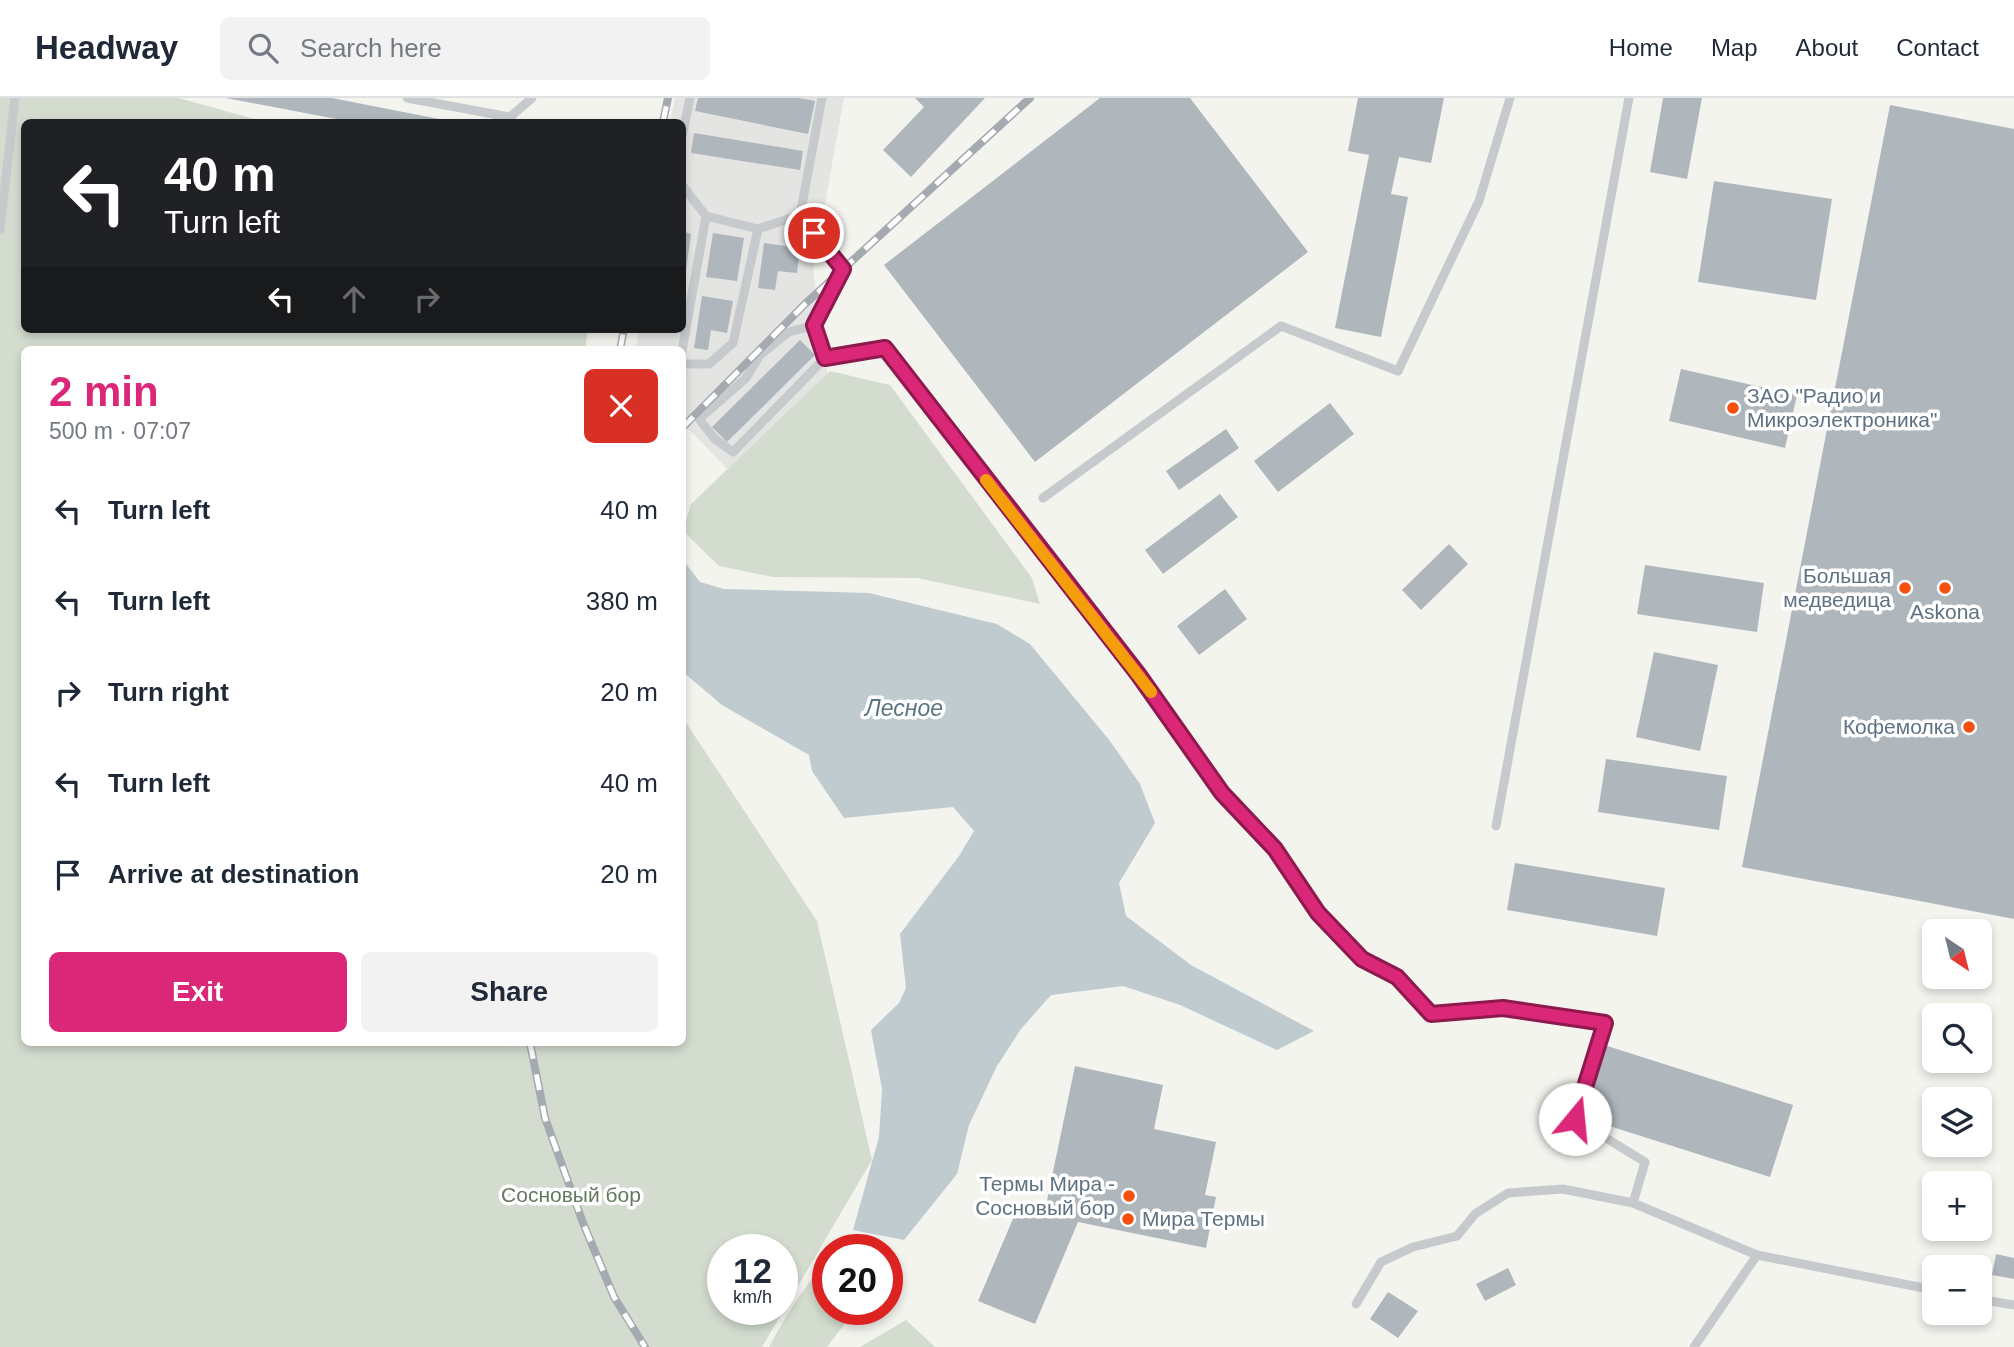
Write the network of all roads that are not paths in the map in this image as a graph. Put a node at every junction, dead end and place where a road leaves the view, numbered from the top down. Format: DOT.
graph roads {
  1 [pos="15,98"];
  2 [pos="407,98"];
  3 [pos="532,98"];
  4 [pos="690,98"];
  5 [pos="822,98"];
  6 [pos="1510,98"];
  7 [pos="1629,98"];
  8 [pos="686,119"];
  9 [pos="686,190"];
  10 [pos="800,215"];
  11 [pos="706,216"];
  12 [pos="758,229"];
  13 [pos="0,230"];
  14 [pos="814,325"];
  15 [pos="686,328"];
  16 [pos="825,358"];
  17 [pos="686,364"];
  18 [pos="1043,498"];
  19 [pos="1496,826"];
  20 [pos="1633,1203"];
  21 [pos="1756,1255"];
  22 [pos="1922,1288"];
  23 [pos="1992,1302"];
  24 [pos="1356,1304"];
  25 [pos="2014,1306"];
  26 [pos="1694,1347"];
  1 -- 13 [label="lane"];
  2 -- 3 [label="lane"];
  4 -- 8 [label="lane"];
  5 -- 10 [label="lane"];
  6 -- 18 [label="lane"];
  7 -- 19 [label="lane"];
  9 -- 11 [label="lane"];
  10 -- 12 [label="lane"];
  10 -- 14 [label="lane"];
  11 -- 12 [label="lane"];
  11 -- 15 [label="lane"];
  12 -- 17 [label="lane"];
  14 -- 16 [label="lane"];
  14 -- 16 [label="lane"];
  16 -- 20 [label="lane"];
  20 -- 21 [label="lane"];
  20 -- 24 [label="lane"];
  21 -- 22 [label="lane"];
  21 -- 26 [label="lane"];
  23 -- 25 [label="lane"];
}
